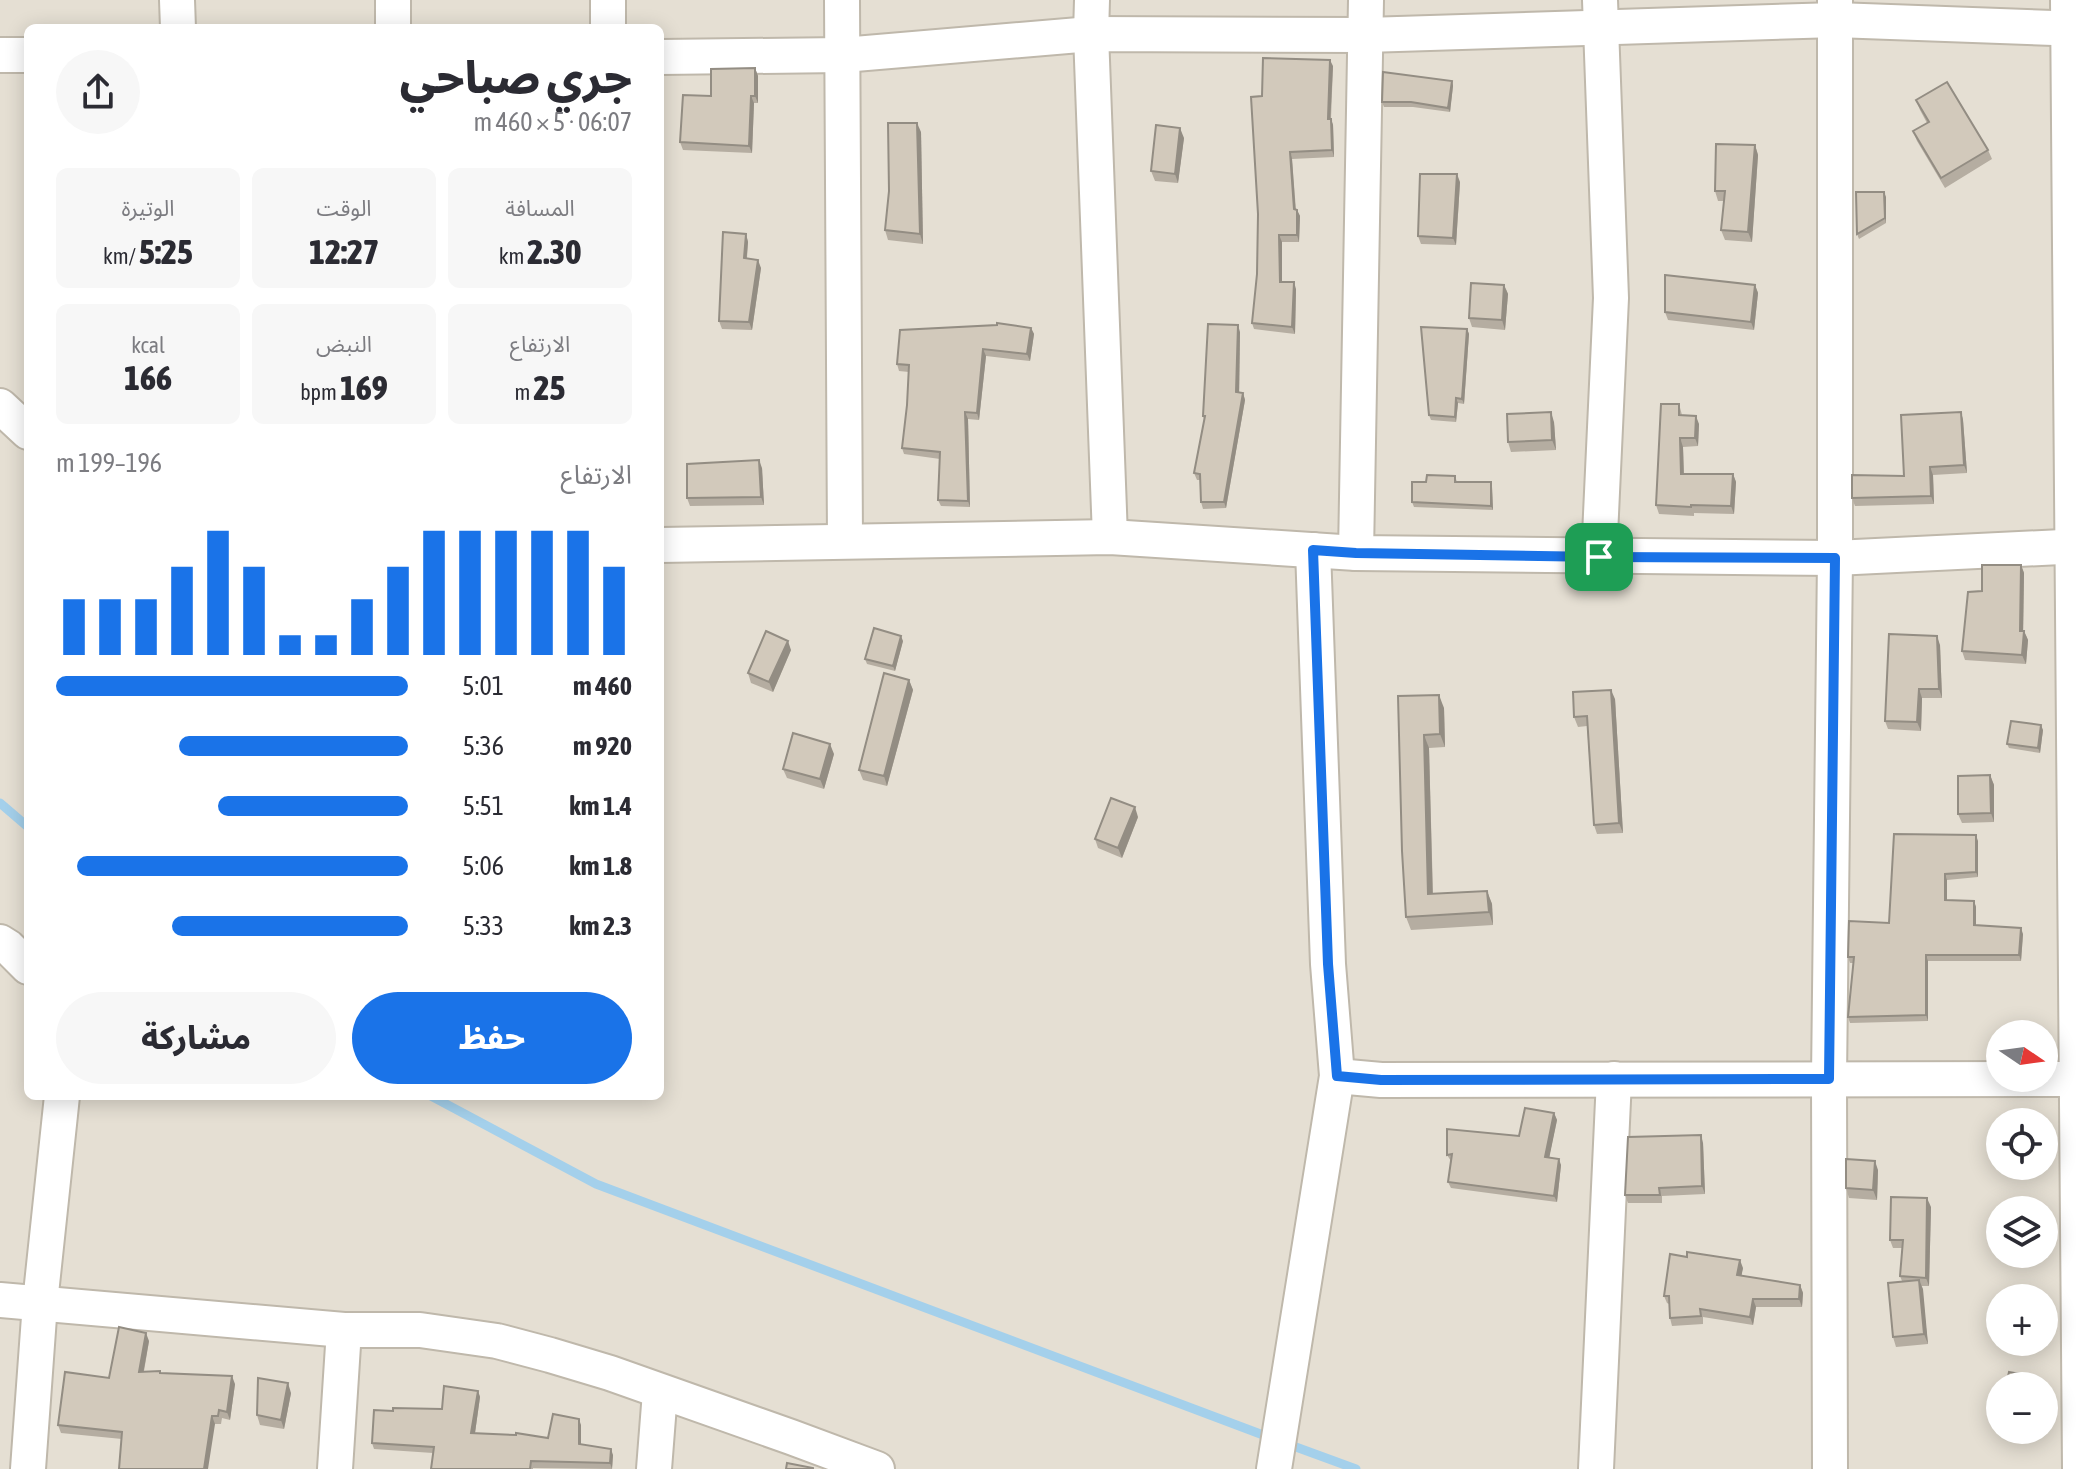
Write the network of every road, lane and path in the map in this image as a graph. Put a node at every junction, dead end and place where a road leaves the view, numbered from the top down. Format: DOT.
graph roads {
  1 [pos="177,0"];
  2 [pos="393,0"];
  3 [pos="608,0"];
  4 [pos="842,0"];
  5 [pos="1092,0"];
  6 [pos="1366,0"];
  7 [pos="1836,10"];
  8 [pos="1600,14"];
  9 [pos="2073,19"];
  10 [pos="178,24"];
  11 [pos="393,24"];
  12 [pos="608,24"];
  13 [pos="1091,34"];
  14 [pos="1366,35"];
  15 [pos="0,55"];
  16 [pos="24,55"];
  17 [pos="843,55"];
  18 [pos="664,57"];
  19 [pos="0,406"];
  20 [pos="24,428"];
  21 [pos="1110,537"];
  22 [pos="845,541"];
  23 [pos="664,545"];
  24 [pos="2077,546"];
  25 [pos="1313,550"];
  26 [pos="1356,553"];
  27 [pos="1599,557"];
  28 [pos="1835,558"];
  29 [pos="0,942"];
  30 [pos="24,963"];
  31 [pos="1337,1076"];
  32 [pos="1614,1079"];
  33 [pos="1829,1079"];
  34 [pos="2079,1079"];
  35 [pos="62,1100"];
  36 [pos="0,1300"];
  37 [pos="40,1303"];
  38 [pos="344,1330"];
  39 [pos="660,1392"];
  40 [pos="28,1469"];
  41 [pos="335,1469"];
  42 [pos="654,1469"];
  43 [pos="877,1469"];
  44 [pos="1274,1469"];
  45 [pos="1596,1469"];
  46 [pos="1830,1469"];
  47 [pos="2080,1469"];
  1 -- 10 [label="street"];
  2 -- 11 [label="street"];
  3 -- 12 [label="street"];
  4 -- 17 [label="street"];
  5 -- 13 [label="street"];
  6 -- 14 [label="street"];
  7 -- 8 [label="street"];
  7 -- 9 [label="street"];
  7 -- 28 [label="street"];
  8 -- 14 [label="street"];
  8 -- 27 [label="street"];
  9 -- 24 [label="street"];
  13 -- 14 [label="street"];
  13 -- 17 [label="street"];
  13 -- 21 [label="street"];
  14 -- 26 [label="street"];
  15 -- 16 [label="street"];
  17 -- 18 [label="street"];
  17 -- 22 [label="street"];
  19 -- 20 [label="street"];
  21 -- 22 [label="street"];
  21 -- 25 [label="street"];
  22 -- 23 [label="street"];
  24 -- 28 [label="street"];
  24 -- 34 [label="street"];
  25 -- 26 [label="street"];
  25 -- 31 [label="street"];
  26 -- 27 [label="street"];
  27 -- 28 [label="street"];
  28 -- 33 [label="street"];
  29 -- 30 [label="street"];
  31 -- 32 [label="street"];
  31 -- 44 [label="street"];
  32 -- 33 [label="street"];
  32 -- 45 [label="street"];
  33 -- 34 [label="street"];
  33 -- 46 [label="street"];
  34 -- 47 [label="street"];
  35 -- 37 [label="street"];
  36 -- 37 [label="street"];
  37 -- 38 [label="street"];
  37 -- 40 [label="street"];
  38 -- 39 [label="street"];
  38 -- 41 [label="street"];
  39 -- 42 [label="street"];
  39 -- 43 [label="street"];
}
